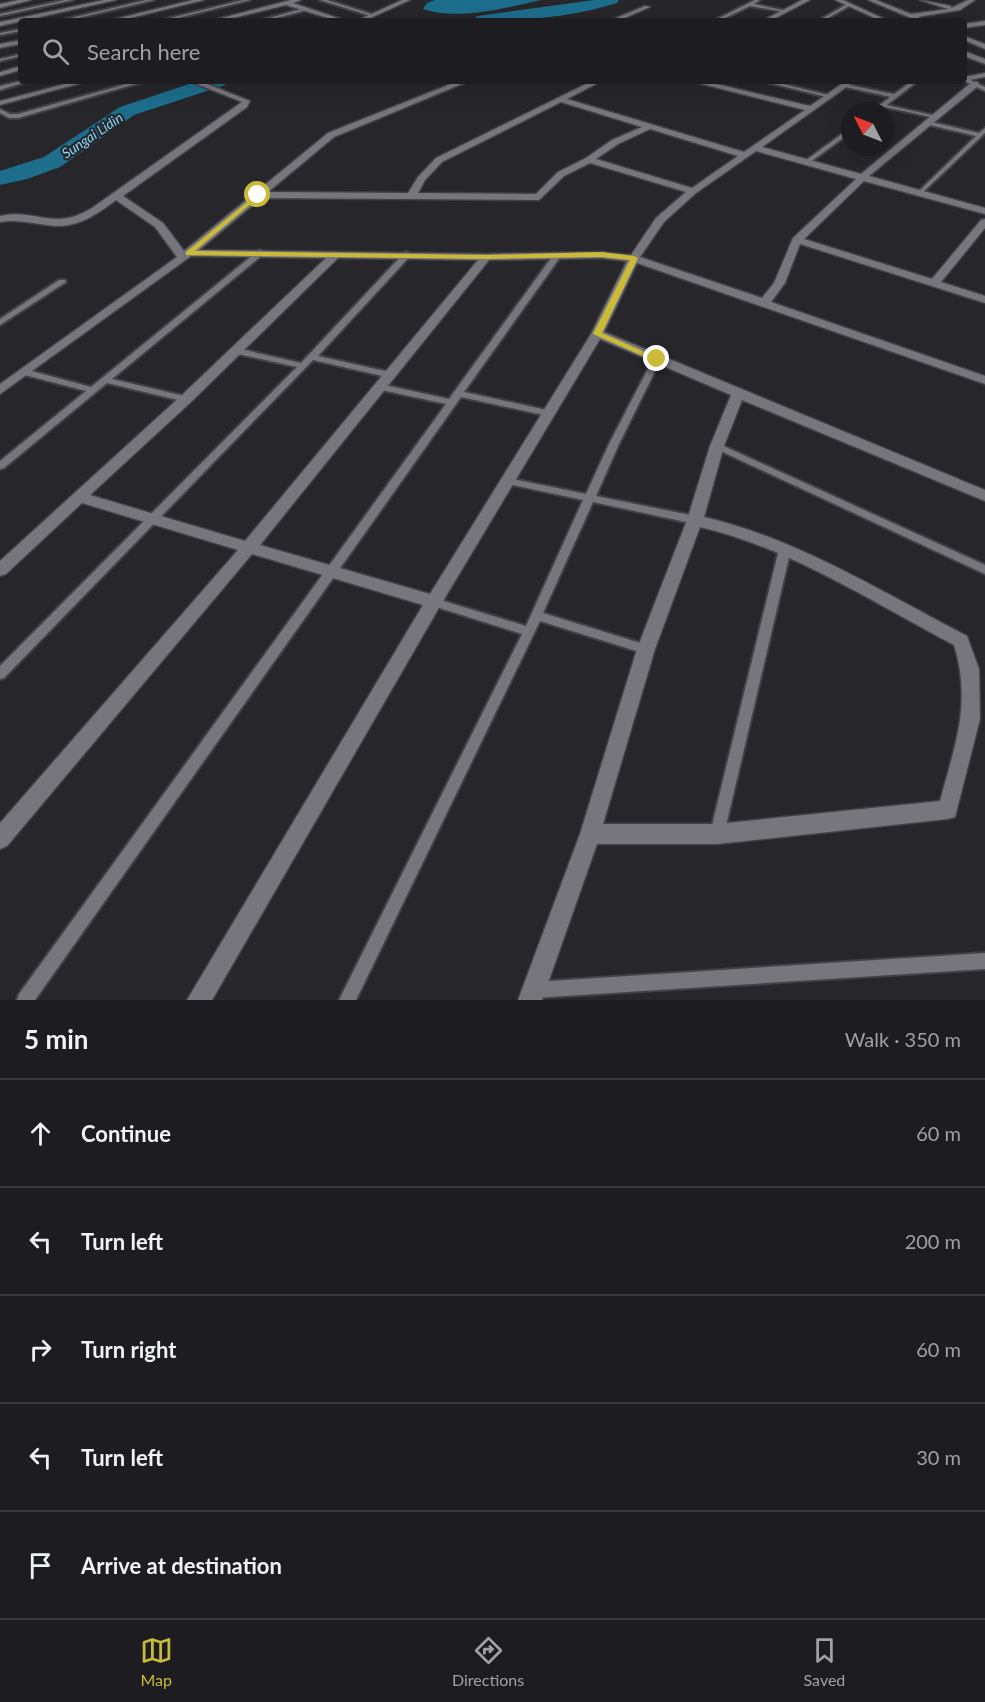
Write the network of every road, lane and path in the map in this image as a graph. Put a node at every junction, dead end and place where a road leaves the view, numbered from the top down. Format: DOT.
graph roads {
  1 [pos="28,0"];
  2 [pos="71,0"];
  3 [pos="113,0"];
  4 [pos="152,0"];
  5 [pos="171,0"];
  6 [pos="201,0"];
  7 [pos="248,0"];
  8 [pos="276,0"];
  9 [pos="298,0"];
  10 [pos="322,0"];
  11 [pos="407,0"];
  12 [pos="758,0"];
  13 [pos="807,0"];
  14 [pos="838,0"];
  15 [pos="871,0"];
  16 [pos="923,0"];
  17 [pos="972,0"];
  18 [pos="15,3"];
  19 [pos="286,3"];
  20 [pos="384,3"];
  21 [pos="183,4"];
  22 [pos="749,4"];
  23 [pos="394,5"];
  24 [pos="849,5"];
  25 [pos="0,6"];
  26 [pos="647,7"];
  27 [pos="30,9"];
  28 [pos="305,9"];
  29 [pos="958,9"];
  30 [pos="159,10"];
  31 [pos="785,11"];
  32 [pos="45,14"];
  33 [pos="0,15"];
  34 [pos="373,15"];
  35 [pos="179,16"];
  36 [pos="327,16"];
  37 [pos="911,16"];
  38 [pos="28,18"];
  39 [pos="73,18"];
  40 [pos="123,18"];
  41 [pos="173,18"];
  42 [pos="225,18"];
  43 [pos="271,18"];
  44 [pos="319,18"];
  45 [pos="334,18"];
  46 [pos="366,18"];
  47 [pos="620,18"];
  48 [pos="721,18"];
  49 [pos="771,18"];
  50 [pos="825,18"];
  51 [pos="876,18"];
  52 [pos="916,18"];
  53 [pos="18,20"];
  54 [pos="985,23"];
  55 [pos="0,24"];
  56 [pos="967,26"];
  57 [pos="967,27"];
  58 [pos="18,31"];
  59 [pos="0,34"];
  60 [pos="985,34"];
  61 [pos="967,39"];
  62 [pos="18,43"];
  63 [pos="0,46"];
  64 [pos="985,47"];
  65 [pos="967,53"];
  66 [pos="18,55"];
  67 [pos="0,60"];
  68 [pos="985,62"];
  69 [pos="18,69"];
  70 [pos="0,74"];
  71 [pos="985,75"];
  72 [pos="967,78"];
  73 [pos="967,80"];
  74 [pos="18,83"];
  75 [pos="73,84"];
  76 [pos="133,84"];
  77 [pos="198,84"];
  78 [pos="458,84"];
  79 [pos="592,84"];
  80 [pos="707,84"];
  81 [pos="777,84"];
  82 [pos="845,84"];
  83 [pos="850,84"];
  84 [pos="911,84"];
  85 [pos="975,84"];
  86 [pos="130,85"];
  87 [pos="0,88"];
  88 [pos="985,89"];
  89 [pos="830,96"];
  90 [pos="894,96"];
  91 [pos="561,100"];
  92 [pos="886,102"];
  93 [pos="0,103"];
  94 [pos="895,108"];
  95 [pos="812,109"];
  96 [pos="0,111"];
  97 [pos="934,117"];
  98 [pos="927,123"];
  99 [pos="650,126"];
  100 [pos="982,132"];
  101 [pos="841,137"];
  102 [pos="755,148"];
  103 [pos="745,154"];
  104 [pos="589,160"];
  105 [pos="807,162"];
  106 [pos="863,177"];
  107 [pos="693,191"];
  108 [pos="119,193"];
  109 [pos="920,193"];
  110 [pos="258,195"];
  111 [pos="411,197"];
  112 [pos="985,211"];
  113 [pos="0,219"];
  114 [pos="985,222"];
  115 [pos="981,233"];
  116 [pos="797,240"];
  117 [pos="261,252"];
  118 [pos="336,254"];
  119 [pos="408,254"];
  120 [pos="186,255"];
  121 [pos="557,256"];
  122 [pos="486,257"];
  123 [pos="634,258"];
  124 [pos="62,282"];
  125 [pos="934,284"];
  126 [pos="985,300"];
  127 [pos="764,303"];
  128 [pos="0,323"];
  129 [pos="597,334"];
  130 [pos="236,351"];
  131 [pos="312,357"];
  132 [pos="657,359"];
  133 [pos="303,366"];
  134 [pos="24,372"];
  135 [pos="105,380"];
  136 [pos="985,380"];
  137 [pos="386,381"];
  138 [pos="0,390"];
  139 [pos="93,390"];
  140 [pos="459,394"];
  141 [pos="738,394"];
  142 [pos="186,399"];
  143 [pos="453,403"];
  144 [pos="548,413"];
  145 [pos="717,446"];
  146 [pos="0,466"];
  147 [pos="508,481"];
  148 [pos="985,496"];
  149 [pos="79,497"];
  150 [pos="589,500"];
  151 [pos="153,519"];
  152 [pos="695,520"];
  153 [pos="249,547"];
  154 [pos="785,549"];
  155 [pos="0,570"];
  156 [pos="985,570"];
  157 [pos="331,572"];
  158 [pos="434,602"];
  159 [pos="537,616"];
  160 [pos="529,632"];
  161 [pos="645,649"];
  162 [pos="0,674"];
  163 [pos="978,721"];
  164 [pos="590,834"];
  165 [pos="717,834"];
  166 [pos="0,839"];
  167 [pos="985,961"];
  168 [pos="531,995"];
  169 [pos="25,1000"];
  170 [pos="199,1000"];
  171 [pos="347,1000"];
  1 -- 18 [label="street"];
  2 -- 27 [label="lane"];
  3 -- 32 [label="street"];
  4 -- 39 [label="lane"];
  5 -- 21 [label="street"];
  6 -- 21 [label="street"];
  7 -- 35 [label="lane"];
  8 -- 19 [label="street"];
  9 -- 19 [label="street"];
  10 -- 34 [label="lane"];
  11 -- 23 [label="street"];
  12 -- 22 [label="lane"];
  13 -- 31 [label="street"];
  14 -- 24 [label="street"];
  15 -- 37 [label="street"];
  16 -- 29 [label="street"];
  17 -- 29 [label="street"];
  18 -- 25 [label="street"];
  18 -- 27 [label="lane"];
  19 -- 28 [label="street"];
  19 -- 42 [label="street"];
  20 -- 23 [label="street"];
  21 -- 30 [label="street"];
  22 -- 31 [label="lane"];
  22 -- 48 [label="lane"];
  23 -- 34 [label="street"];
  24 -- 50 [label="lane"];
  24 -- 51 [label="street"];
  26 -- 47 [label="street"];
  27 -- 32 [label="lane"];
  27 -- 33 [label="lane"];
  28 -- 36 [label="street"];
  28 -- 43 [label="lane"];
  29 -- 37 [label="street"];
  30 -- 35 [label="lane"];
  30 -- 40 [label="street"];
  31 -- 49 [label="street"];
  32 -- 38 [label="street"];
  34 -- 46 [label="street"];
  35 -- 41 [label="lane"];
  36 -- 44 [label="street"];
  36 -- 45 [label="street"];
  37 -- 52 [label="street"];
  53 -- 55 [label="street"];
  54 -- 56 [label="street"];
  57 -- 60 [label="street"];
  58 -- 59 [label="lane"];
  61 -- 64 [label="street"];
  62 -- 63 [label="street"];
  65 -- 68 [label="street"];
  66 -- 67 [label="lane"];
  69 -- 70 [label="street"];
  71 -- 72 [label="street"];
  73 -- 85 [label="lane"];
  74 -- 87 [label="lane"];
  75 -- 93 [label="street"];
  76 -- 86 [label="lane"];
  77 -- 108 [label="street"];
  78 -- 110 [label="street"];
  79 -- 91 [label="street"];
  80 -- 95 [label="street"];
  81 -- 89 [label="lane"];
  82 -- 89 [label="street"];
  83 -- 90 [label="lane"];
  84 -- 90 [label="lane"];
  85 -- 88 [label="lane"];
  85 -- 97 [label="street"];
  86 -- 96 [label="lane"];
  89 -- 95 [label="street"];
  90 -- 92 [label="lane"];
  91 -- 99 [label="street"];
  91 -- 111 [label="street"];
  94 -- 97 [label="lane"];
  95 -- 102 [label="street"];
  97 -- 98 [label="street"];
  98 -- 100 [label="lane"];
  98 -- 106 [label="street"];
  99 -- 103 [label="street"];
  99 -- 104 [label="street"];
  100 -- 109 [label="lane"];
  101 -- 105 [label="lane"];
  102 -- 103 [label="street"];
  102 -- 105 [label="street"];
  103 -- 107 [label="street"];
  104 -- 107 [label="street"];
  104 -- 111 [label="street"];
  105 -- 106 [label="street"];
  106 -- 109 [label="street"];
  106 -- 116 [label="street"];
  107 -- 123 [label="street"];
  108 -- 113 [label="street"];
  108 -- 120 [label="street"];
  109 -- 112 [label="street"];
  110 -- 111 [label="street"];
  110 -- 120 [label="street"];
  114 -- 115 [label="street"];
  115 -- 125 [label="street"];
  116 -- 125 [label="street"];
  116 -- 127 [label="street"];
  117 -- 118 [label="street"];
  117 -- 120 [label="street"];
  117 -- 135 [label="lane"];
  118 -- 119 [label="street"];
  118 -- 130 [label="street"];
  119 -- 122 [label="street"];
  119 -- 131 [label="lane"];
  120 -- 134 [label="street"];
  121 -- 122 [label="street"];
  121 -- 123 [label="street"];
  121 -- 140 [label="lane"];
  122 -- 137 [label="street"];
  123 -- 127 [label="street"];
  123 -- 129 [label="street"];
  124 -- 128 [label="lane"];
  125 -- 126 [label="street"];
  127 -- 136 [label="street"];
  129 -- 132 [label="street"];
  129 -- 144 [label="street"];
  130 -- 133 [label="lane"];
  130 -- 142 [label="street"];
  131 -- 133 [label="lane"];
  131 -- 137 [label="lane"];
  132 -- 141 [label="street"];
  132 -- 150 [label="lane"];
  133 -- 151 [label="lane"];
  134 -- 138 [label="street"];
  134 -- 139 [label="lane"];
  135 -- 139 [label="lane"];
  135 -- 142 [label="lane"];
  137 -- 143 [label="lane"];
  137 -- 153 [label="street"];
  139 -- 146 [label="lane"];
  140 -- 143 [label="lane"];
  140 -- 144 [label="lane"];
  141 -- 145 [label="street"];
  141 -- 148 [label="street"];
  142 -- 149 [label="street"];
  143 -- 157 [label="lane"];
  144 -- 147 [label="street"];
  145 -- 152 [label="street"];
  145 -- 156 [label="lane"];
  147 -- 150 [label="lane"];
  147 -- 158 [label="street"];
  149 -- 151 [label="street"];
  149 -- 155 [label="street"];
  150 -- 152 [label="lane"];
  150 -- 159 [label="lane"];
  151 -- 153 [label="street"];
  151 -- 162 [label="lane"];
  152 -- 154 [label="street"];
  152 -- 161 [label="street"];
  153 -- 157 [label="street"];
  153 -- 166 [label="street"];
  154 -- 163 [label="street"];
  154 -- 165 [label="lane"];
  157 -- 158 [label="street"];
  157 -- 169 [label="lane"];
  158 -- 160 [label="lane"];
  158 -- 170 [label="street"];
  159 -- 160 [label="lane"];
  159 -- 161 [label="lane"];
  160 -- 171 [label="lane"];
  161 -- 164 [label="street"];
  163 -- 165 [label="street"];
  164 -- 165 [label="street"];
  164 -- 168 [label="street"];
  167 -- 168 [label="lane"];
}
